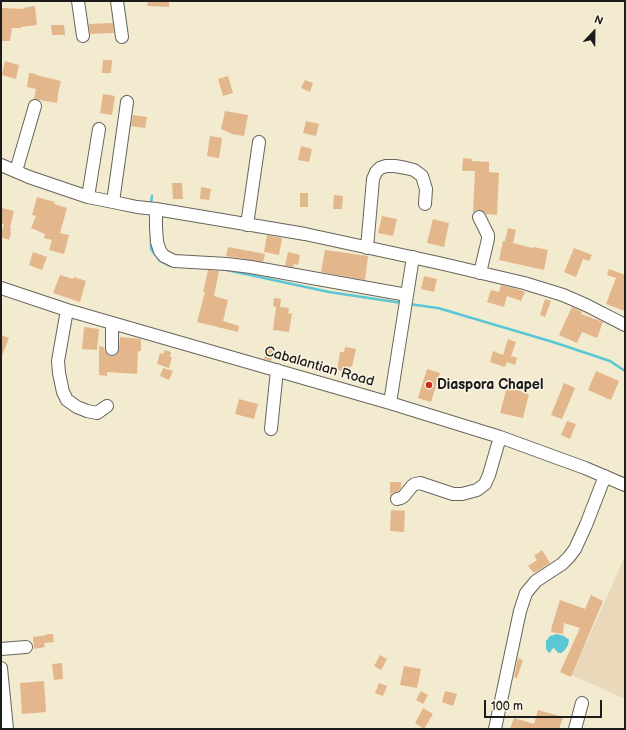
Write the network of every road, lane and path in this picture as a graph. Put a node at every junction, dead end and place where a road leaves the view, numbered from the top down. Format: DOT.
graph roads {
  1 [pos="78,1"];
  2 [pos="117,1"];
  3 [pos="82,36"];
  4 [pos="122,37"];
  5 [pos="127,102"];
  6 [pos="35,106"];
  7 [pos="99,128"];
  8 [pos="259,142"];
  9 [pos="1,165"];
  10 [pos="16,171"];
  11 [pos="88,197"];
  12 [pos="113,202"];
  13 [pos="425,204"];
  14 [pos="156,210"];
  15 [pos="480,217"];
  16 [pos="247,225"];
  17 [pos="367,248"];
  18 [pos="413,257"];
  19 [pos="480,273"];
  20 [pos="1,288"];
  21 [pos="407,297"];
  22 [pos="67,310"];
  23 [pos="112,323"];
  24 [pos="625,325"];
  25 [pos="112,349"];
  26 [pos="277,370"];
  27 [pos="390,403"];
  28 [pos="108,406"];
  29 [pos="271,429"];
  30 [pos="500,437"];
  31 [pos="605,476"];
  32 [pos="625,485"];
  33 [pos="397,499"];
  34 [pos="26,647"];
  35 [pos="1,649"];
  36 [pos="1,668"];
  37 [pos="2,686"];
  38 [pos="582,702"];
  39 [pos="7,729"];
  40 [pos="495,729"];
  41 [pos="575,729"];
  1 -- 3 [label="street"];
  2 -- 4 [label="street"];
  5 -- 12 [label="street"];
  6 -- 10 [label="street"];
  7 -- 11 [label="street"];
  8 -- 16 [label="street"];
  9 -- 10 [label="street"];
  10 -- 11 [label="street"];
  11 -- 12 [label="street"];
  12 -- 14 [label="street"];
  13 -- 17 [label="street"];
  14 -- 16 [label="street"];
  14 -- 21 [label="street"];
  15 -- 19 [label="street"];
  16 -- 17 [label="street"];
  17 -- 18 [label="street"];
  18 -- 19 [label="street"];
  18 -- 21 [label="street"];
  19 -- 24 [label="street"];
  20 -- 22 [label="street, Cabalantian Road"];
  21 -- 27 [label="street"];
  22 -- 23 [label="street, Cabalantian Road"];
  22 -- 28 [label="street"];
  23 -- 25 [label="street"];
  23 -- 26 [label="street, Cabalantian Road"];
  26 -- 27 [label="street, Cabalantian Road"];
  26 -- 29 [label="street"];
  27 -- 30 [label="street, Cabalantian Road"];
  30 -- 31 [label="street, Cabalantian Road"];
  30 -- 33 [label="street"];
  31 -- 32 [label="street, Cabalantian Road"];
  31 -- 40 [label="street"];
  34 -- 35 [label="street"];
  36 -- 37 [label="street"];
  37 -- 39 [label="street"];
  38 -- 41 [label="street"];
}
